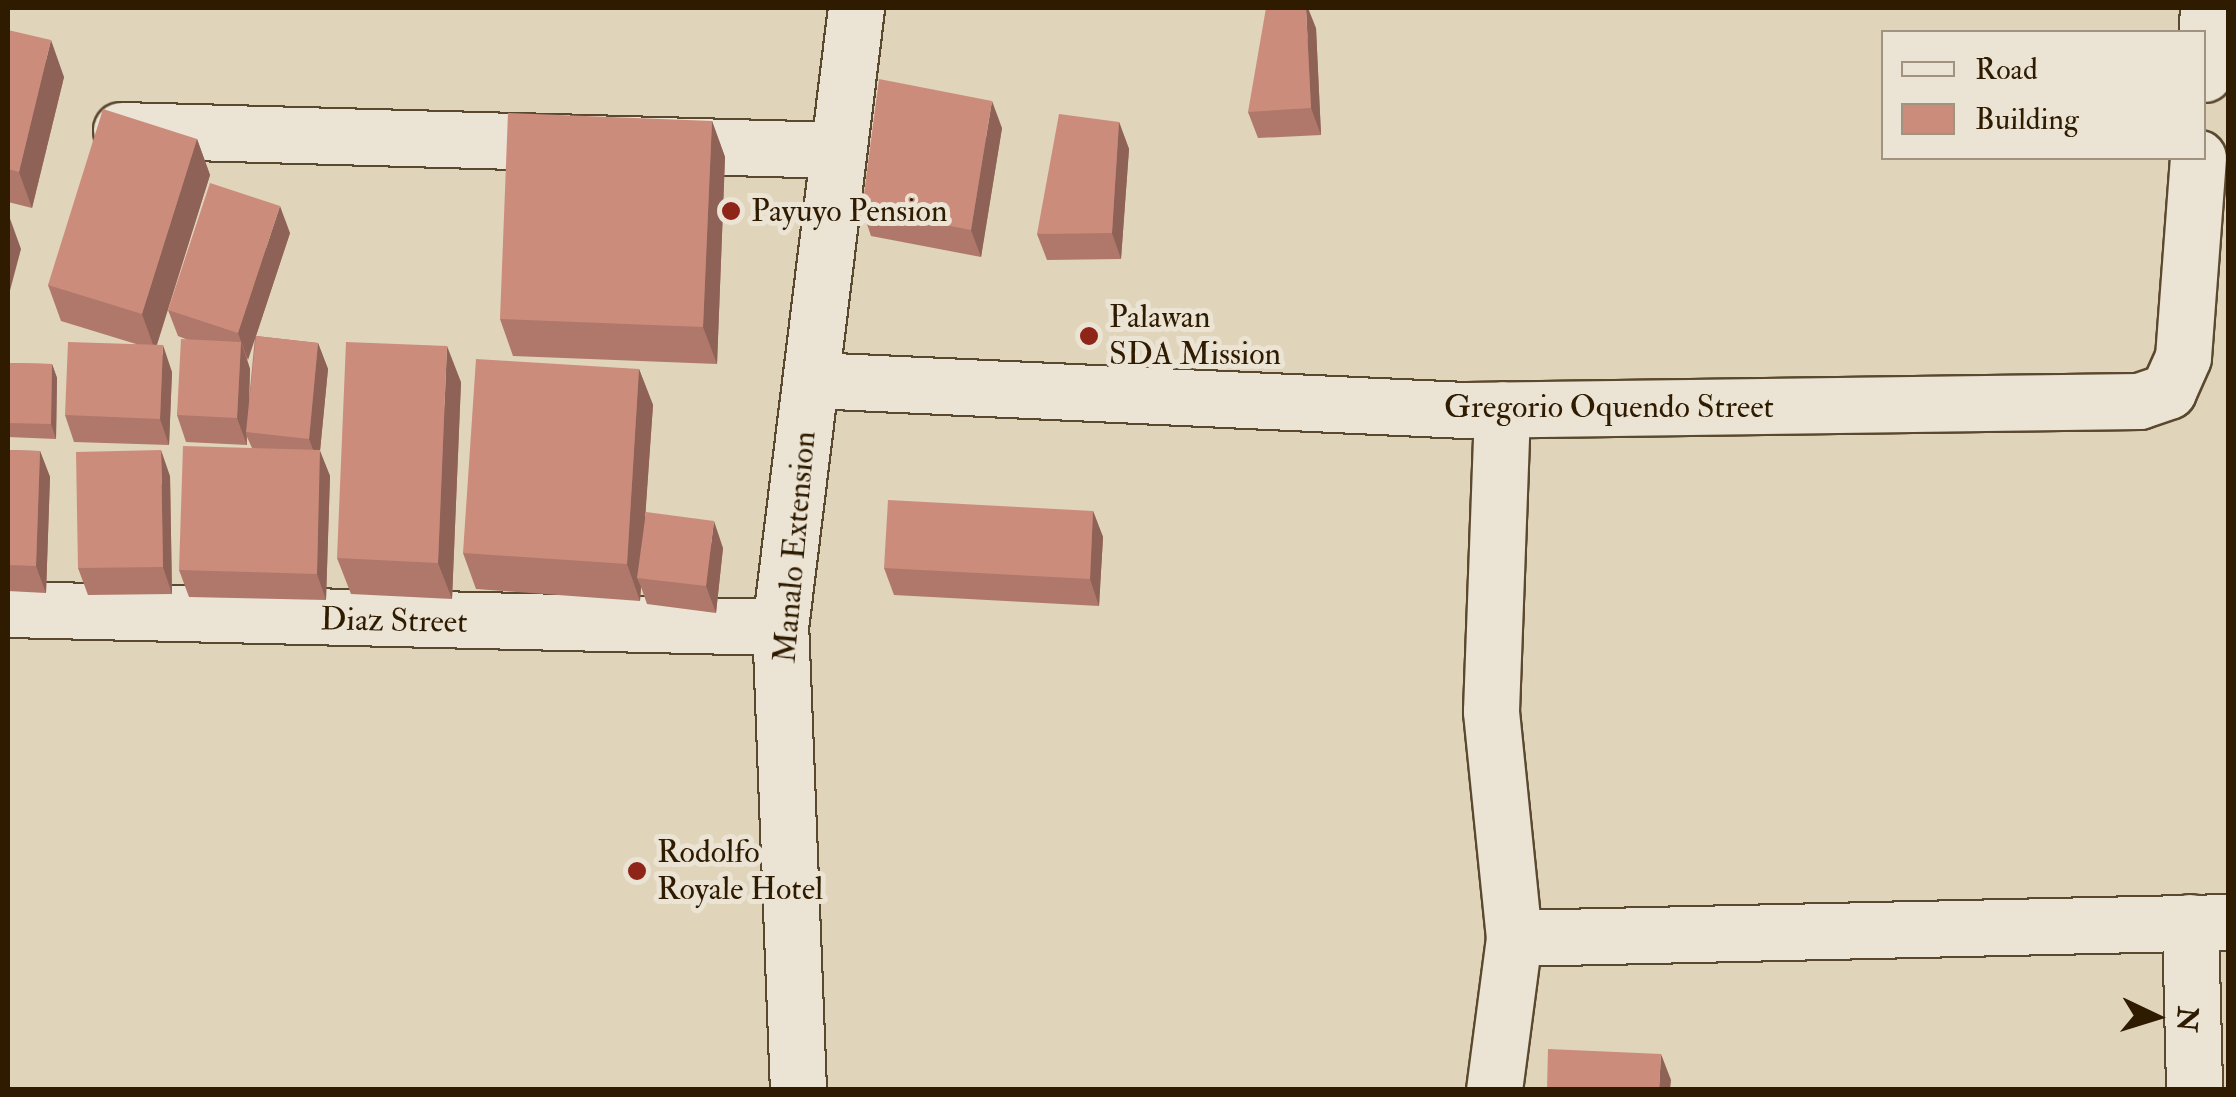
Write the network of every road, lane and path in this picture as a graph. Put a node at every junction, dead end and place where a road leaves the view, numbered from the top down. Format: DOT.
graph roads {
  1 [pos="856,8"];
  2 [pos="2208,8"];
  3 [pos="2206,41"];
  4 [pos="121,130"];
  5 [pos="836,150"];
  6 [pos="2198,160"];
  7 [pos="812,380"];
  8 [pos="1502,409"];
  9 [pos="8,609"];
  10 [pos="780,627"];
  11 [pos="2209,922"];
  12 [pos="1514,938"];
  13 [pos="798,1090"];
  14 [pos="1494,1090"];
  15 [pos="2194,1090"];
  1 -- 5 [label="street, Manalo Extension"];
  2 -- 3 [label="street"];
  4 -- 5 [label="street"];
  5 -- 7 [label="street, Manalo Extension"];
  6 -- 8 [label="street, Gregorio Oquendo Street"];
  7 -- 8 [label="street, Gregorio Oquendo Street"];
  7 -- 10 [label="street, Manalo Extension"];
  8 -- 12 [label="street"];
  9 -- 10 [label="street, Diaz Street"];
  10 -- 13 [label="street, Manalo Extension"];
  11 -- 12 [label="street"];
  11 -- 15 [label="street"];
  12 -- 14 [label="street"];
}
